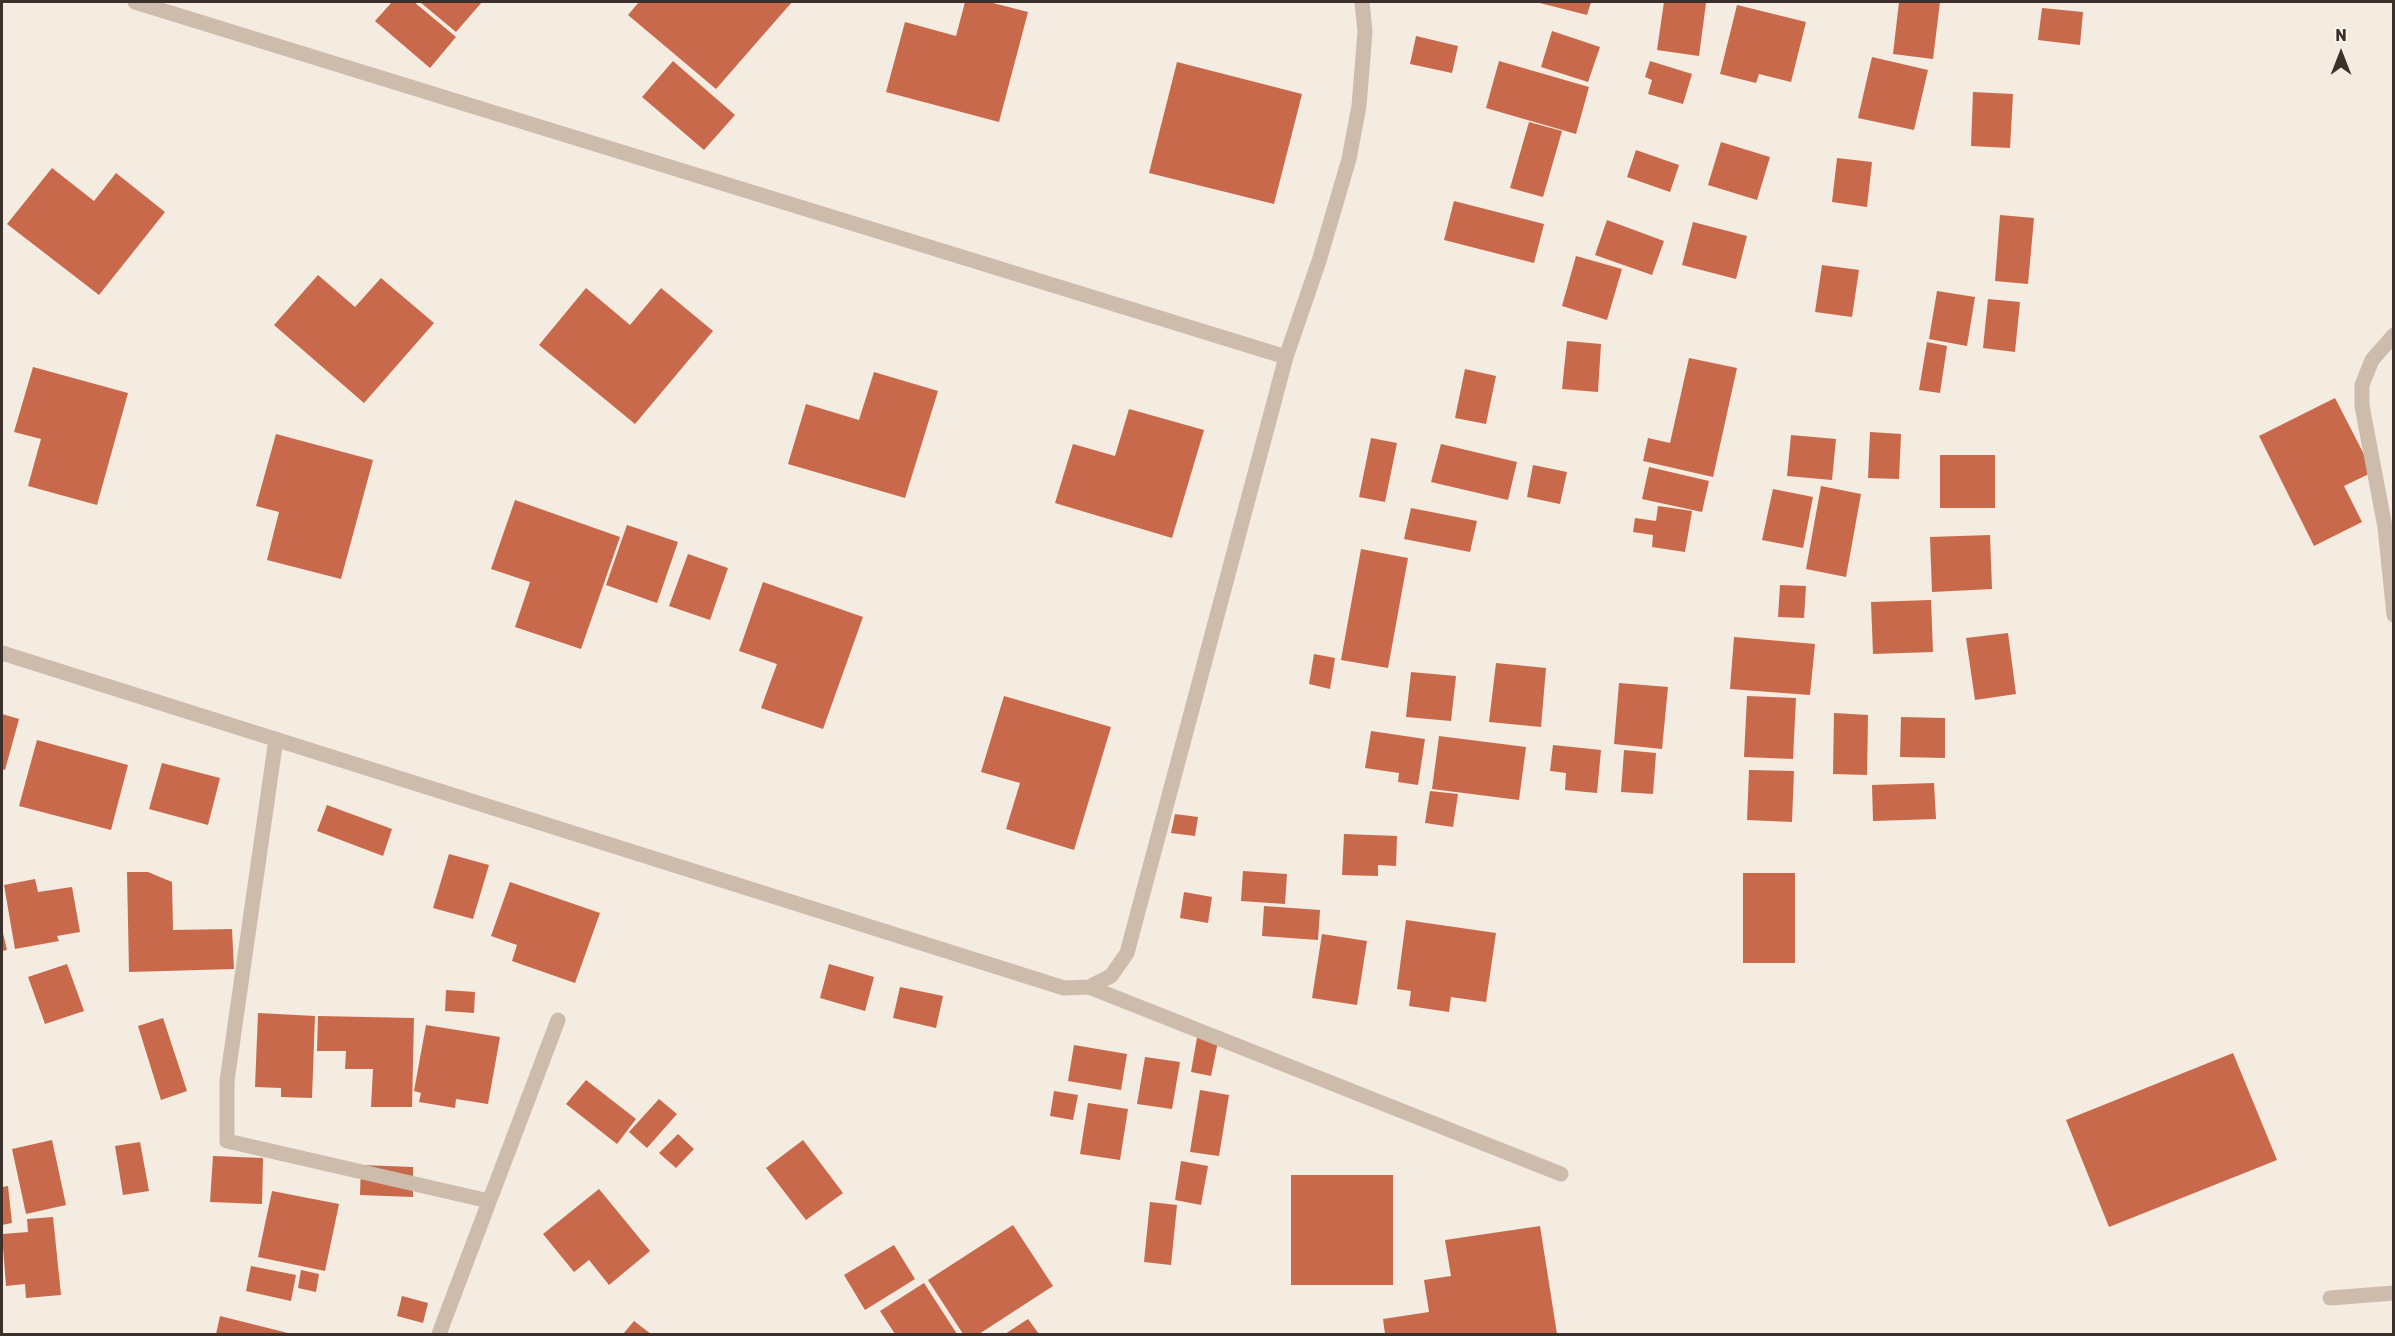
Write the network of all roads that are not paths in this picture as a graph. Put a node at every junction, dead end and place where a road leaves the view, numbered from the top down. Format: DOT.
graph roads {
  1 [pos="135,2"];
  2 [pos="1362,2"];
  3 [pos="2394,335"];
  4 [pos="1286,357"];
  5 [pos="2394,615"];
  6 [pos="2,653"];
  7 [pos="276,739"];
  8 [pos="1089,987"];
  9 [pos="558,1020"];
  10 [pos="1561,1174"];
  11 [pos="489,1201"];
  12 [pos="2394,1293"];
  13 [pos="2330,1298"];
  14 [pos="439,1335"];
  1 -- 4 [label="street"];
  2 -- 4 [label="street"];
  3 -- 5 [label="street"];
  4 -- 8 [label="street"];
  6 -- 7 [label="street"];
  7 -- 8 [label="street"];
  7 -- 11 [label="street"];
  8 -- 10 [label="street"];
  9 -- 11 [label="street"];
  11 -- 14 [label="street"];
  12 -- 13 [label="street"];
}
